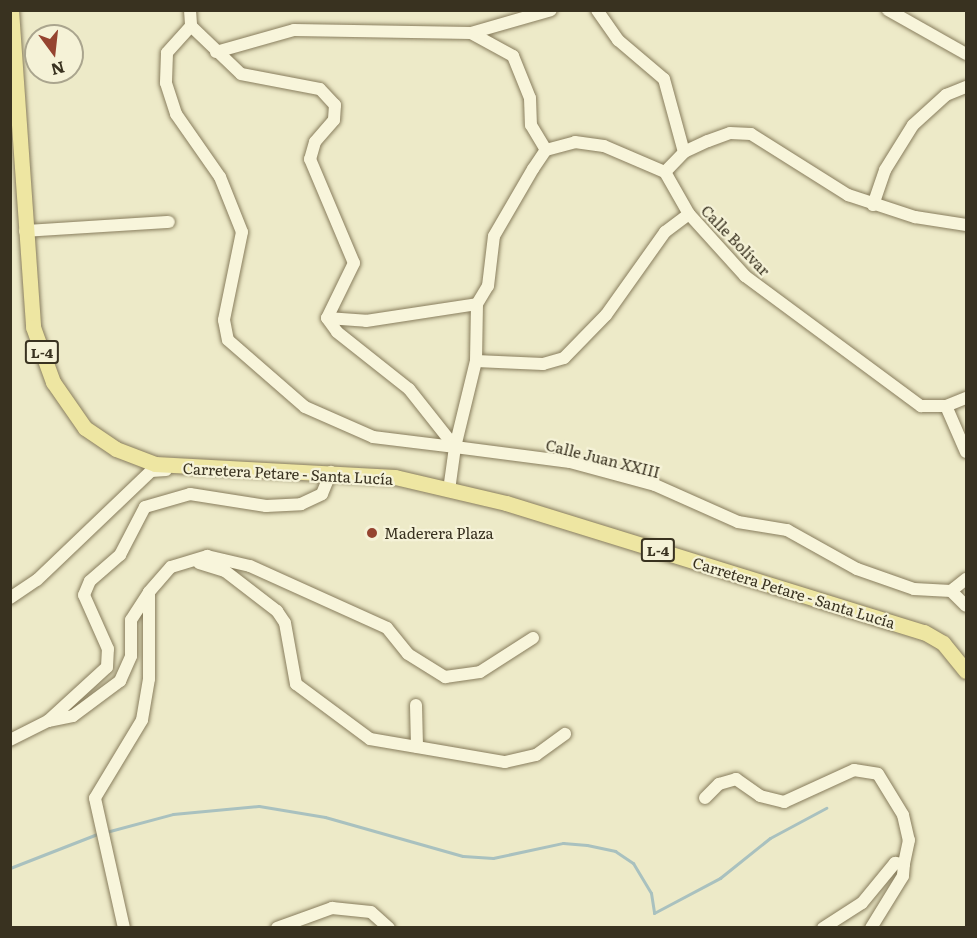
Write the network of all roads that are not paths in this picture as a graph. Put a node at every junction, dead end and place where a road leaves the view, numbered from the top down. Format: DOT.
graph roads {
  1 [pos="11,10"];
  2 [pos="190,10"];
  3 [pos="551,10"];
  4 [pos="597,10"];
  5 [pos="888,10"];
  6 [pos="191,27"];
  7 [pos="11,33"];
  8 [pos="471,33"];
  9 [pos="216,52"];
  10 [pos="966,54"];
  11 [pos="966,87"];
  12 [pos="546,150"];
  13 [pos="684,152"];
  14 [pos="665,172"];
  15 [pos="873,205"];
  16 [pos="689,214"];
  17 [pos="169,222"];
  18 [pos="966,225"];
  19 [pos="25,231"];
  20 [pos="477,304"];
  21 [pos="327,318"];
  22 [pos="476,361"];
  23 [pos="966,398"];
  24 [pos="946,406"];
  25 [pos="455,447"];
  26 [pos="966,452"];
  27 [pos="185,468"];
  28 [pos="331,472"];
  29 [pos="449,490"];
  30 [pos="171,567"];
  31 [pos="966,579"];
  32 [pos="951,591"];
  33 [pos="149,592"];
  34 [pos="10,598"];
  35 [pos="966,606"];
  36 [pos="533,638"];
  37 [pos="966,671"];
  38 [pos="416,705"];
  39 [pos="48,721"];
  40 [pos="565,734"];
  41 [pos="10,740"];
  42 [pos="417,747"];
  43 [pos="705,798"];
  44 [pos="904,864"];
  45 [pos="124,927"];
  46 [pos="277,927"];
  47 [pos="389,927"];
  48 [pos="823,927"];
  49 [pos="871,927"];
  1 -- 7 [label="main road, Carretera Petare - Santa Lucía / L-4"];
  2 -- 6 [label="street"];
  3 -- 8 [label="street"];
  4 -- 13 [label="street"];
  5 -- 10 [label="street"];
  6 -- 9 [label="street"];
  6 -- 25 [label="street, Calle Juan XXIII"];
  7 -- 19 [label="main road, Carretera Petare - Santa Lucía / L-4"];
  8 -- 9 [label="street"];
  8 -- 12 [label="street"];
  9 -- 21 [label="street"];
  11 -- 15 [label="street"];
  12 -- 14 [label="street"];
  12 -- 20 [label="street"];
  13 -- 14 [label="street"];
  13 -- 15 [label="street"];
  14 -- 16 [label="street, Calle Bolívar"];
  15 -- 18 [label="street"];
  16 -- 22 [label="street"];
  16 -- 24 [label="street, Calle Bolívar"];
  17 -- 19 [label="street"];
  19 -- 27 [label="main road, Carretera Petare - Santa Lucía / L-4"];
  20 -- 21 [label="street"];
  20 -- 22 [label="street"];
  21 -- 25 [label="street"];
  22 -- 25 [label="street"];
  23 -- 24 [label="street, Calle Bolívar"];
  24 -- 26 [label="street"];
  25 -- 29 [label="street"];
  25 -- 32 [label="street, Calle Juan XXIII"];
  27 -- 28 [label="main road, Carretera Petare - Santa Lucía / L-4"];
  27 -- 34 [label="street"];
  28 -- 29 [label="main road, Carretera Petare - Santa Lucía / L-4"];
  28 -- 39 [label="street"];
  29 -- 37 [label="main road, Carretera Petare - Santa Lucía / L-4"];
  30 -- 33 [label="street"];
  30 -- 36 [label="street"];
  30 -- 42 [label="street"];
  31 -- 32 [label="street"];
  32 -- 35 [label="street"];
  33 -- 39 [label="street"];
  33 -- 45 [label="street"];
  38 -- 42 [label="street"];
  39 -- 41 [label="street"];
  40 -- 42 [label="street"];
  43 -- 44 [label="street"];
  44 -- 48 [label="street"];
  44 -- 49 [label="street"];
  46 -- 47 [label="street"];
}
